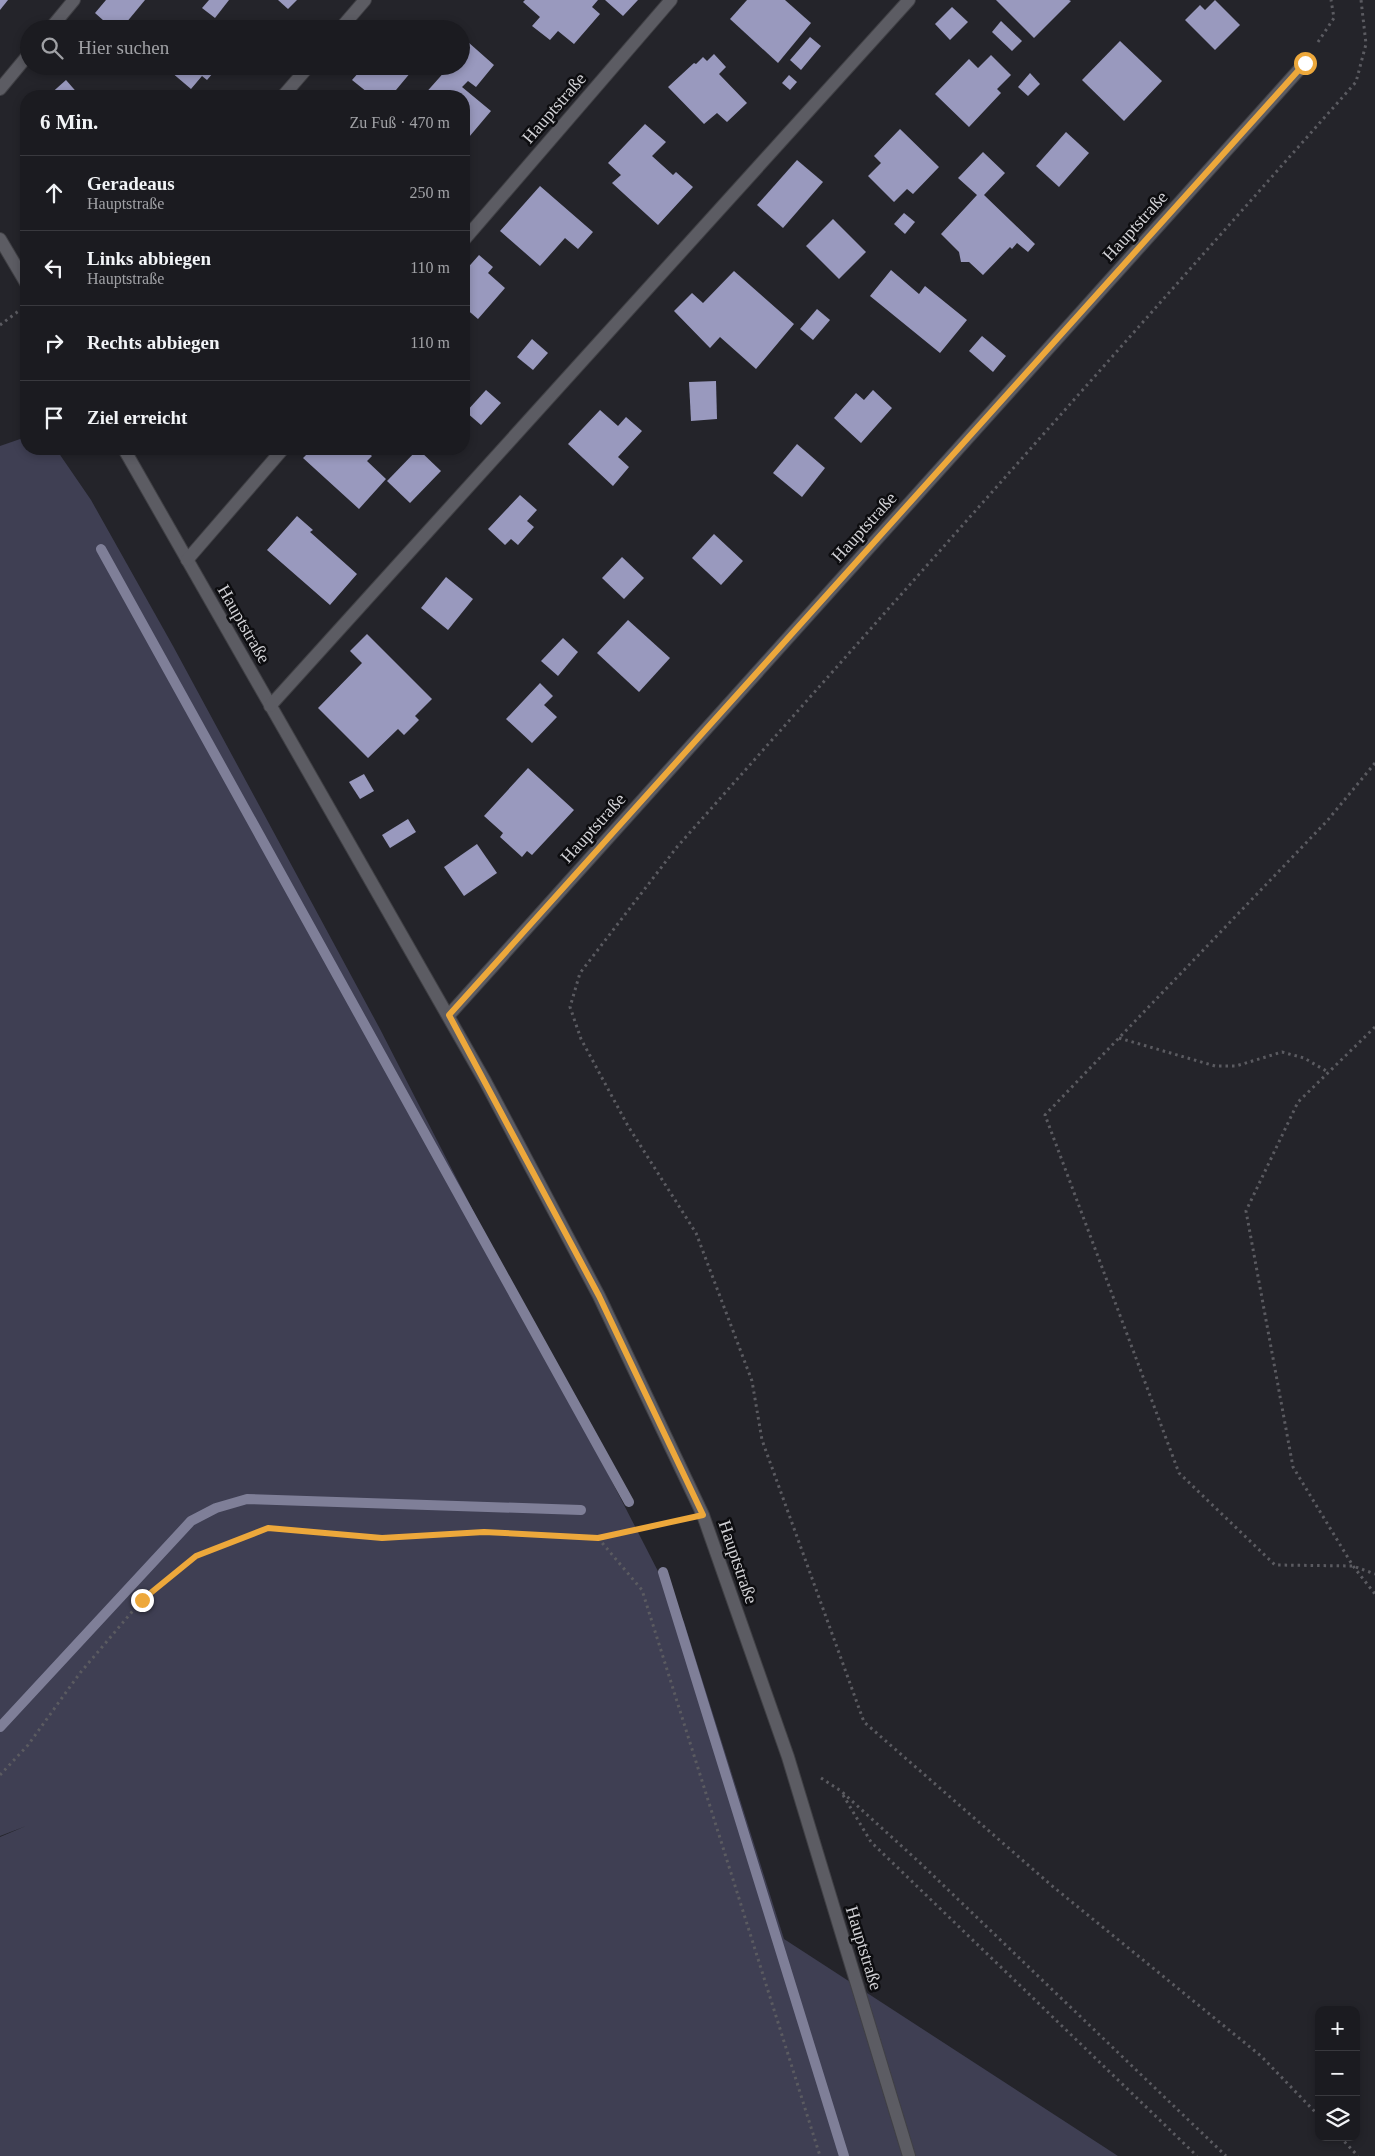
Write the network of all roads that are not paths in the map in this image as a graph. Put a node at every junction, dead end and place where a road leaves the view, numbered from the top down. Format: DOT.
graph roads {
  1 [pos="74,0"];
  2 [pos="365,0"];
  3 [pos="671,0"];
  4 [pos="909,0"];
  5 [pos="57,20"];
  6 [pos="348,20"];
  7 [pos="1305,63"];
  8 [pos="20,65"];
  9 [pos="301,75"];
  10 [pos="0,89"];
  11 [pos="288,90"];
  12 [pos="470,233"];
  13 [pos="0,239"];
  14 [pos="20,273"];
  15 [pos="127,455"];
  16 [pos="278,455"];
  17 [pos="188,560"];
  18 [pos="270,706"];
  19 [pos="449,1015"];
  20 [pos="909,2156"];
  1 -- 5 [label="street"];
  2 -- 6 [label="street"];
  3 -- 12 [label="street, Hauptstraße"];
  4 -- 18 [label="street"];
  7 -- 19 [label="street, Hauptstraße"];
  8 -- 10 [label="street"];
  9 -- 11 [label="street"];
  13 -- 14 [label="street"];
  15 -- 17 [label="street, Hauptstraße"];
  16 -- 17 [label="street"];
  17 -- 18 [label="street, Hauptstraße"];
  18 -- 19 [label="street, Hauptstraße"];
  19 -- 20 [label="street, Hauptstraße"];
}
